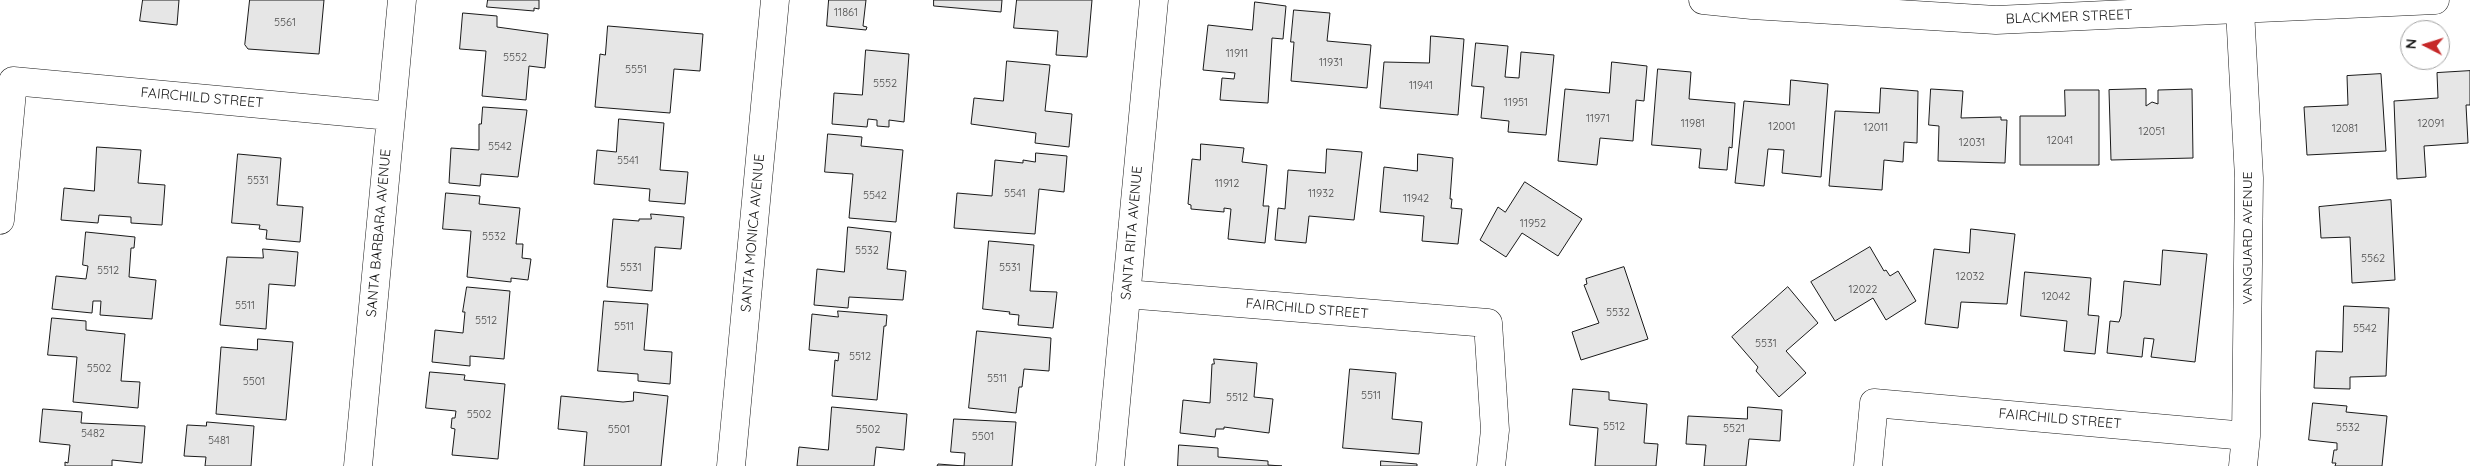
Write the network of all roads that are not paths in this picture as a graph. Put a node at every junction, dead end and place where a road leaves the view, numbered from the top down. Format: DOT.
graph roads {
  1 [pos="402,0"];
  2 [pos="775,0"];
  3 [pos="1154,0"];
  4 [pos="1703,0"];
  5 [pos="2435,0"];
  6 [pos="1752,3"];
  7 [pos="2240,10"];
  8 [pos="390,116"];
  9 [pos="0,220"];
  10 [pos="1126,294"];
  11 [pos="2246,436"];
  12 [pos="358,466"];
  13 [pos="731,466"];
  14 [pos="1110,466"];
  15 [pos="1491,466"];
  16 [pos="1868,466"];
  17 [pos="2243,466"];
  1 -- 8 [label="street, SANTA BARBARA AVENUE"];
  2 -- 13 [label="street, SANTA MONICA AVENUE"];
  3 -- 10 [label="street, SANTA RITA AVENUE"];
  4 -- 6 [label="street, BLACKMER STREET"];
  5 -- 7 [label="street, BLACKMER STREET"];
  6 -- 7 [label="street, BLACKMER STREET"];
  7 -- 11 [label="street, VANGUARD AVENUE"];
  8 -- 9 [label="street, FAIRCHILD STREET"];
  8 -- 12 [label="street, SANTA BARBARA AVENUE"];
  10 -- 14 [label="street, SANTA RITA AVENUE"];
  10 -- 15 [label="street, FAIRCHILD STREET"];
  11 -- 16 [label="street, FAIRCHILD STREET"];
  11 -- 17 [label="street, VANGUARD AVENUE"];
}
